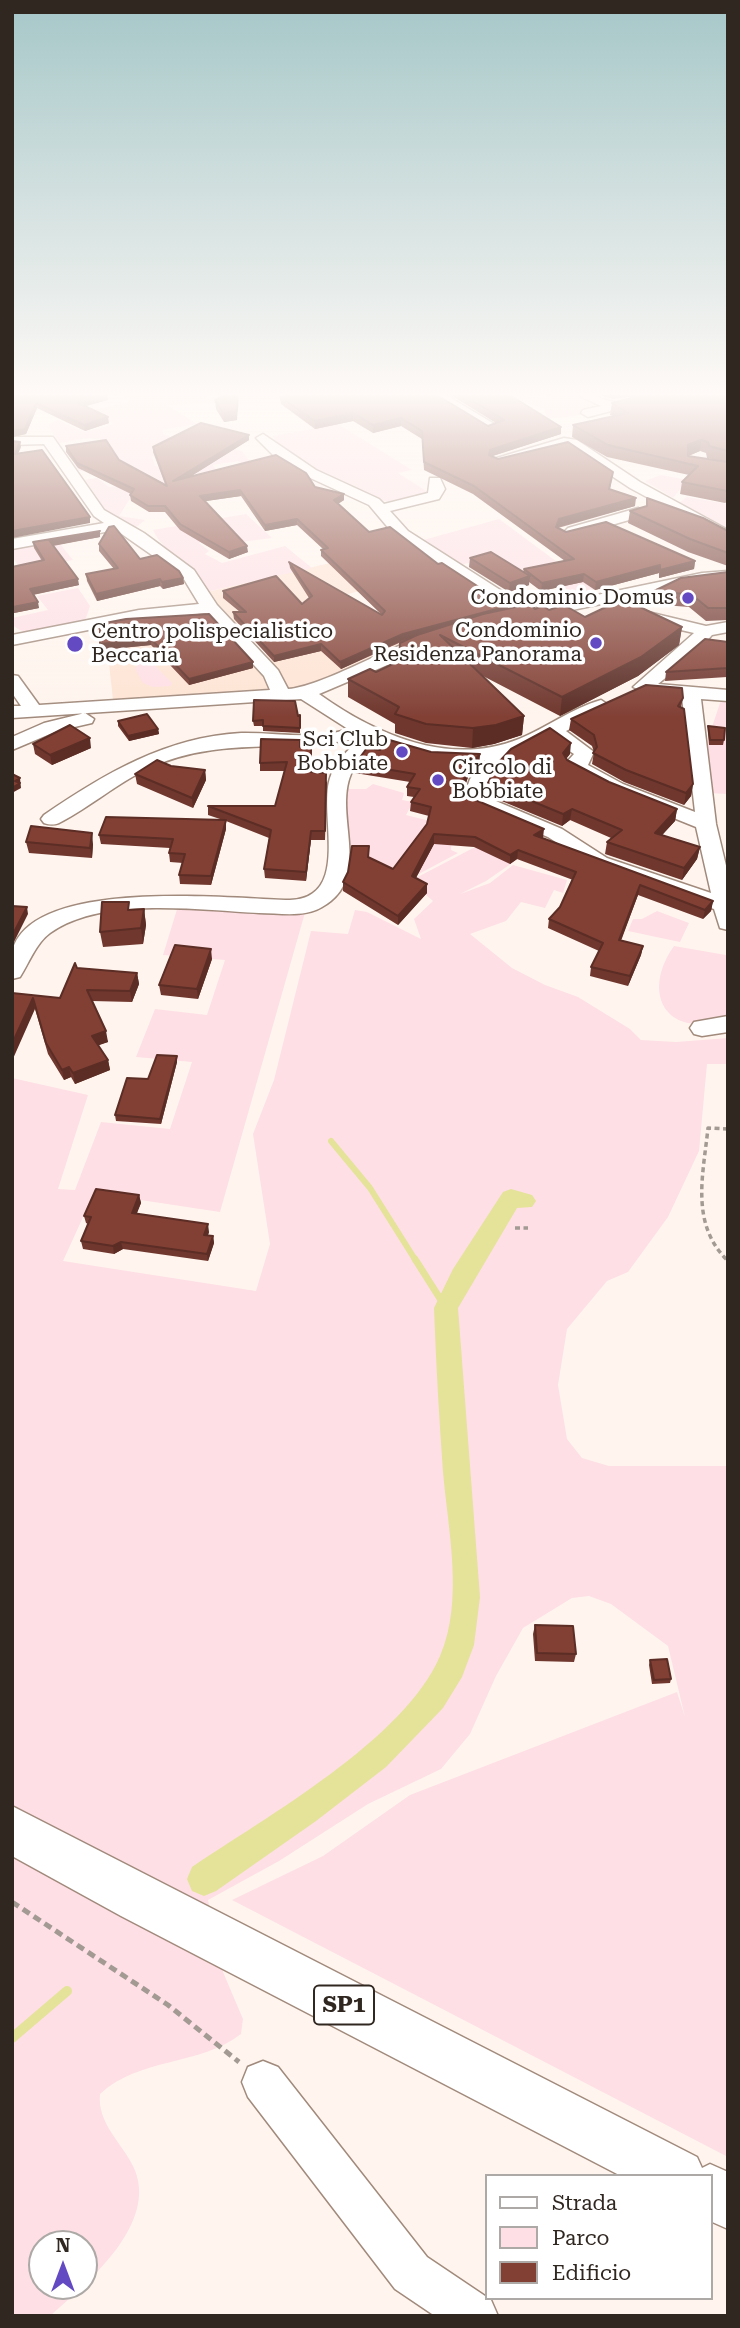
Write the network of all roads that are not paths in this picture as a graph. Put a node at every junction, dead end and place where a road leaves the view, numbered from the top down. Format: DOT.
graph roads {
  1 [pos="90,500"];
  2 [pos="369,500"];
  3 [pos="419,500"];
  4 [pos="658,500"];
  5 [pos="381,509"];
  6 [pos="638,513"];
  7 [pos="607,522"];
  8 [pos="116,525"];
  9 [pos="565,533"];
  10 [pos="631,534"];
  11 [pos="725,543"];
  12 [pos="12,544"];
  13 [pos="713,570"];
  14 [pos="643,592"];
  15 [pos="569,607"];
  16 [pos="210,608"];
  17 [pos="527,614"];
  18 [pos="640,615"];
  19 [pos="502,620"];
  20 [pos="728,627"];
  21 [pos="706,631"];
  22 [pos="455,632"];
  23 [pos="12,640"];
  24 [pos="12,680"];
  25 [pos="691,692"];
  26 [pos="305,693"];
  27 [pos="629,693"];
  28 [pos="281,694"];
  29 [pos="728,696"];
  30 [pos="120,704"];
  31 [pos="33,710"];
  32 [pos="12,712"];
  33 [pos="551,730"];
  34 [pos="367,738"];
  35 [pos="12,744"];
  36 [pos="501,752"];
  37 [pos="51,819"];
  38 [pos="715,834"];
  39 [pos="726,914"];
  40 [pos="12,972"];
  41 [pos="728,1024"];
  42 [pos="702,1028"];
  43 [pos="12,1830"];
  44 [pos="263,2082"];
  45 [pos="674,2174"];
  46 [pos="712,2193"];
  47 [pos="728,2201"];
  48 [pos="475,2316"];
  1 -- 8 [label="street"];
  2 -- 5 [label="street"];
  3 -- 5 [label="street"];
  4 -- 11 [label="street"];
  5 -- 17 [label="street"];
  6 -- 7 [label="street"];
  7 -- 9 [label="street"];
  7 -- 10 [label="street"];
  8 -- 12 [label="street"];
  8 -- 16 [label="street"];
  13 -- 14 [label="street"];
  14 -- 15 [label="street"];
  14 -- 18 [label="street"];
  15 -- 17 [label="street"];
  15 -- 18 [label="street"];
  16 -- 23 [label="street"];
  16 -- 28 [label="street"];
  17 -- 19 [label="street"];
  18 -- 21 [label="street"];
  20 -- 21 [label="street"];
  21 -- 27 [label="street"];
  22 -- 26 [label="street"];
  24 -- 31 [label="street"];
  25 -- 27 [label="street"];
  25 -- 29 [label="street"];
  25 -- 38 [label="street"];
  26 -- 28 [label="street"];
  26 -- 34 [label="street"];
  27 -- 33 [label="street"];
  28 -- 30 [label="street"];
  30 -- 31 [label="street"];
  30 -- 35 [label="street"];
  31 -- 32 [label="street"];
  33 -- 36 [label="street"];
  33 -- 38 [label="street"];
  34 -- 36 [label="street"];
  34 -- 37 [label="street"];
  34 -- 40 [label="street"];
  36 -- 39 [label="street"];
  38 -- 39 [label="street"];
  41 -- 42 [label="street"];
  43 -- 45 [label="main road, SP1"];
  44 -- 48 [label="street"];
  46 -- 47 [label="main road"];
}
